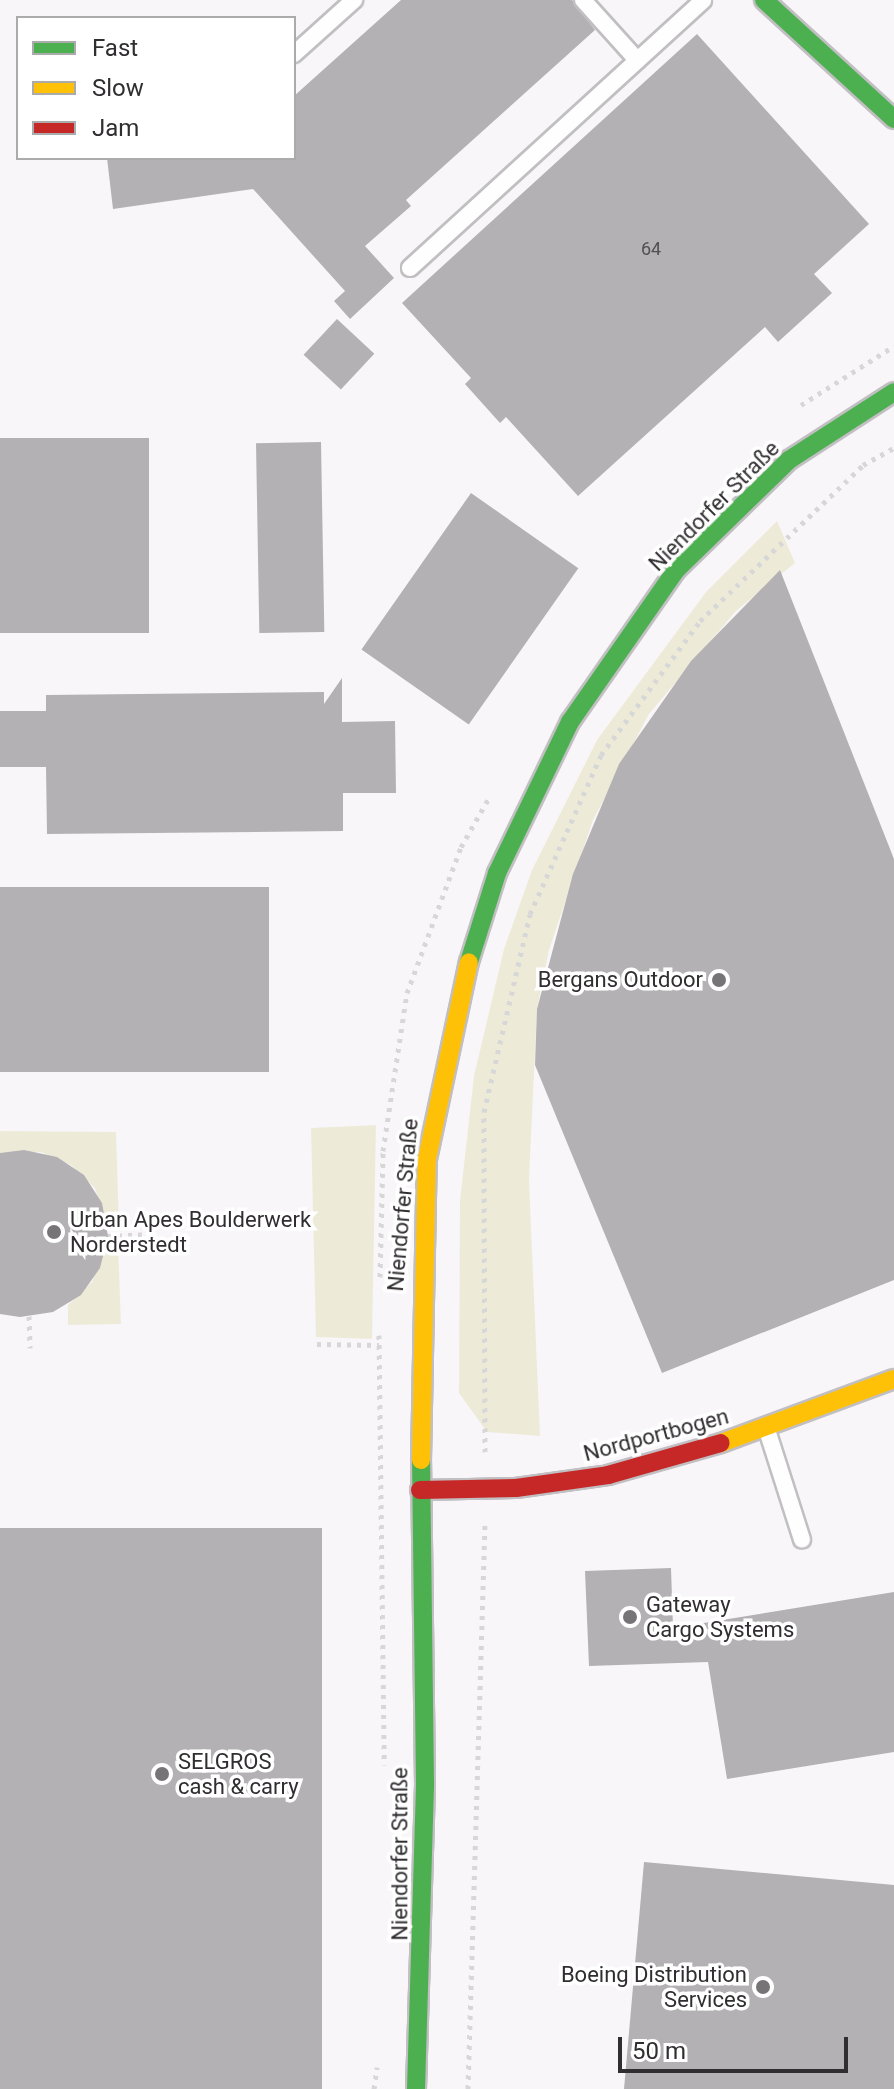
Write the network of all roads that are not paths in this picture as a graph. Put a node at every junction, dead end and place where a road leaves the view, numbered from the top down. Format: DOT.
graph roads {
  1 [pos="354,0"];
  2 [pos="583,0"];
  3 [pos="703,0"];
  4 [pos="764,0"];
  5 [pos="296,52"];
  6 [pos="637,60"];
  7 [pos="894,119"];
  8 [pos="410,268"];
  9 [pos="894,392"];
  10 [pos="894,1379"];
  11 [pos="766,1428"];
  12 [pos="420,1490"];
  13 [pos="802,1540"];
  14 [pos="416,2089"];
  1 -- 5 [label="lane"];
  2 -- 6 [label="lane"];
  3 -- 6 [label="lane"];
  4 -- 7 [label="main road"];
  6 -- 8 [label="lane"];
  9 -- 12 [label="main road, Niendorfer Straße"];
  10 -- 11 [label="main road, Nordportbogen"];
  11 -- 12 [label="main road, Nordportbogen"];
  11 -- 13 [label="lane"];
  12 -- 14 [label="main road, Niendorfer Straße"];
}
